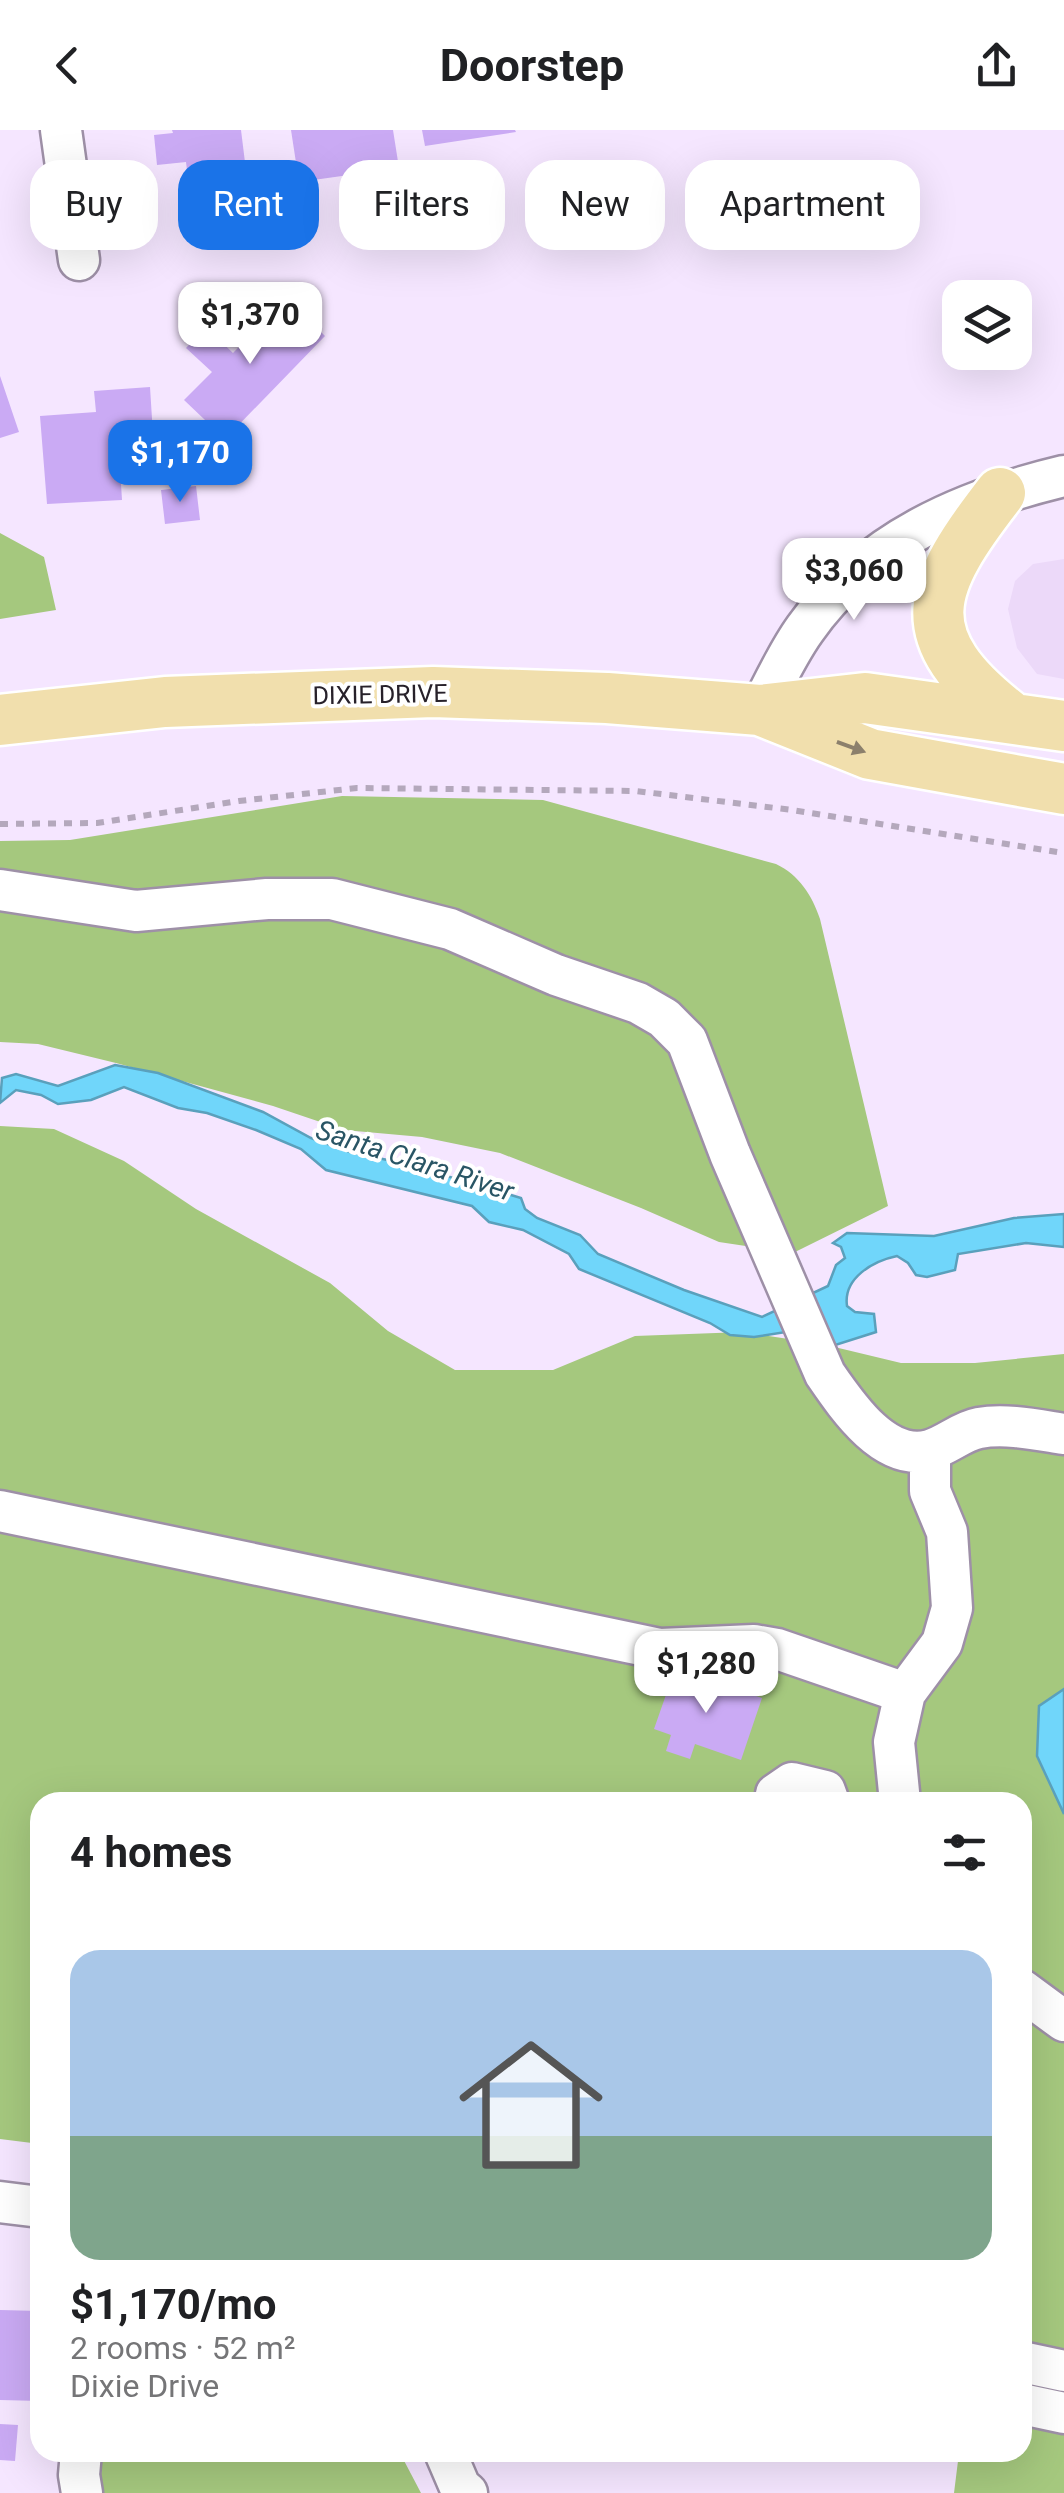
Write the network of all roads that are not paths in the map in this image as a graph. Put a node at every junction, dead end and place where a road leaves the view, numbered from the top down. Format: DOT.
graph roads {
  1 [pos="61,130"];
  2 [pos="80,260"];
  3 [pos="1064,476"];
  4 [pos="1000,493"];
  5 [pos="760,710"];
  6 [pos="1011,717"];
  7 [pos="0,720"];
  8 [pos="1064,726"];
  9 [pos="1064,789"];
  10 [pos="0,890"];
  11 [pos="1064,1434"];
  12 [pos="930,1450"];
  13 [pos="0,1510"];
  14 [pos="905,1693"];
  15 [pos="779,1792"];
  16 [pos="825,1792"];
  17 [pos="899,1792"];
  18 [pos="1032,1998"];
  19 [pos="1064,2022"];
  20 [pos="0,2202"];
  21 [pos="30,2206"];
  22 [pos="1032,2364"];
  23 [pos="1064,2370"];
  24 [pos="1032,2406"];
  25 [pos="1064,2413"];
  26 [pos="80,2462"];
  27 [pos="449,2462"];
  28 [pos="82,2493"];
  29 [pos="467,2493"];
  1 -- 2 [label="street"];
  3 -- 4 [label="street"];
  4 -- 5 [label="street"];
  4 -- 6 [label="main road"];
  5 -- 6 [label="main road, DIXIE DRIVE"];
  5 -- 7 [label="main road, DIXIE DRIVE"];
  5 -- 9 [label="main road, DIXIE DRIVE, one-way"];
  6 -- 8 [label="main road, DIXIE DRIVE"];
  10 -- 12 [label="street"];
  11 -- 12 [label="street"];
  12 -- 14 [label="street"];
  13 -- 14 [label="street"];
  14 -- 17 [label="street"];
  15 -- 16 [label="street"];
  18 -- 19 [label="street"];
  20 -- 21 [label="street"];
  22 -- 23 [label="street"];
  24 -- 25 [label="street"];
  26 -- 28 [label="street"];
  27 -- 29 [label="street"];
}
